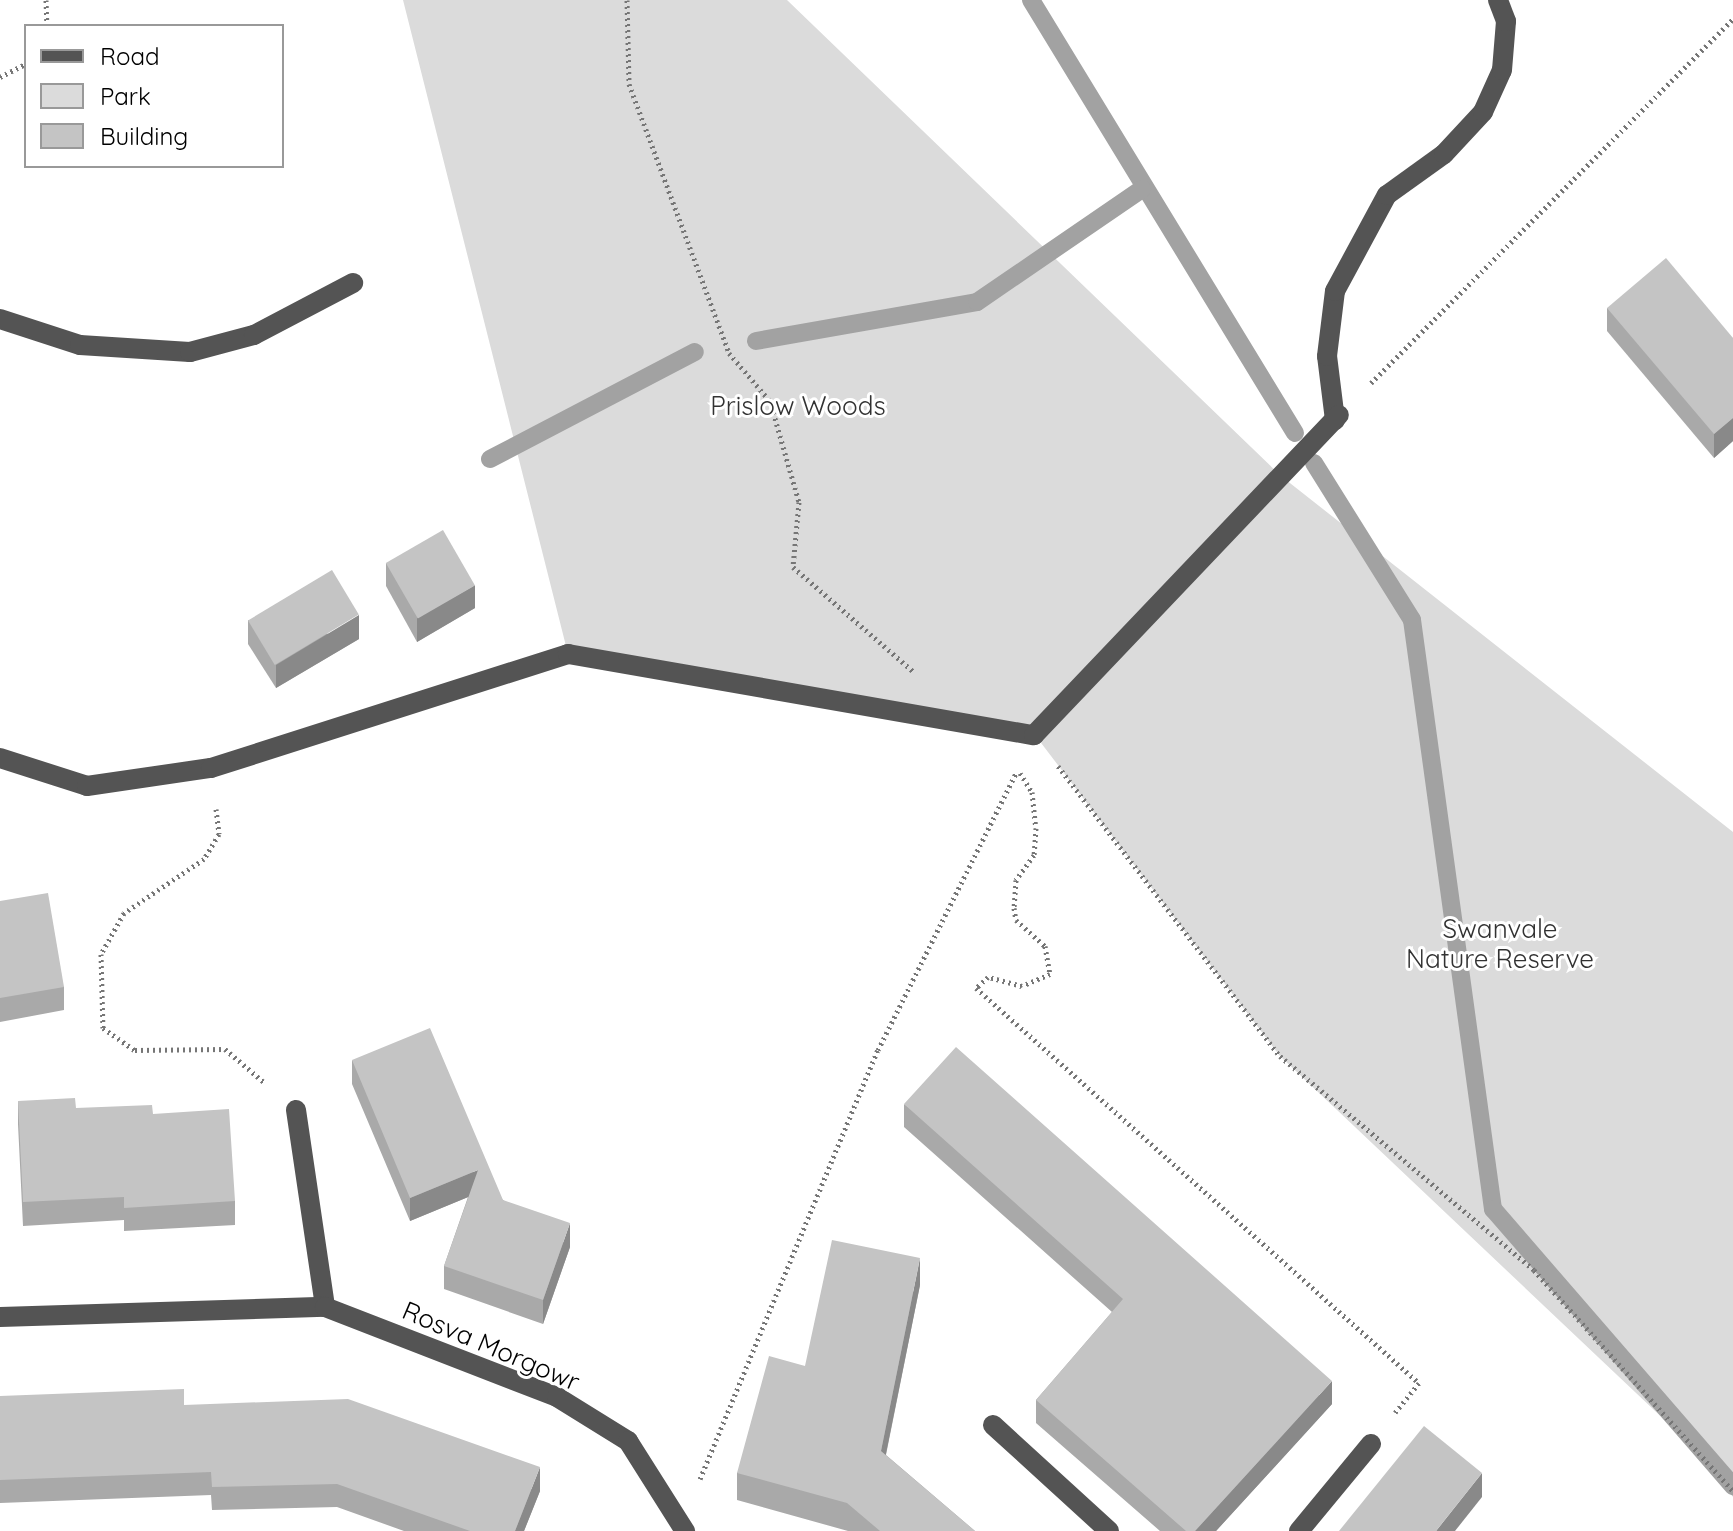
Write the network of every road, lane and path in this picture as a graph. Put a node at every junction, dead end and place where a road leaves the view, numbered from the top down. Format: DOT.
graph roads {
  1 [pos="46,0"];
  2 [pos="627,0"];
  3 [pos="1498,0"];
  4 [pos="1733,19"];
  5 [pos="47,24"];
  6 [pos="24,65"];
  7 [pos="0,77"];
  8 [pos="353,283"];
  9 [pos="0,319"];
  10 [pos="1337,417"];
  11 [pos="975,723"];
  12 [pos="1034,735"];
  13 [pos="2,761"];
  14 [pos="1018,769"];
  15 [pos="219,834"];
  16 [pos="296,1110"];
  17 [pos="325,1307"];
  18 [pos="0,1317"];
  19 [pos="1389,1420"];
  20 [pos="993,1425"];
  21 [pos="1371,1444"];
  22 [pos="1733,1491"];
  23 [pos="683,1529"];
  24 [pos="1109,1531"];
  25 [pos="1299,1531"];
  1 -- 5 [label="path"];
  2 -- 11 [label="path"];
  3 -- 10 [label="street"];
  4 -- 10 [label="path"];
  6 -- 7 [label="path"];
  8 -- 9 [label="street"];
  10 -- 12 [label="street"];
  11 -- 12 [label="street"];
  11 -- 13 [label="street"];
  12 -- 14 [label="path"];
  12 -- 22 [label="path"];
  14 -- 19 [label="path"];
  14 -- 23 [label="path"];
  15 -- 16 [label="path"];
  16 -- 17 [label="street"];
  17 -- 18 [label="street, Rosva Morgowr"];
  17 -- 23 [label="street, Rosva Morgowr"];
  20 -- 24 [label="street"];
  21 -- 25 [label="street"];
}
